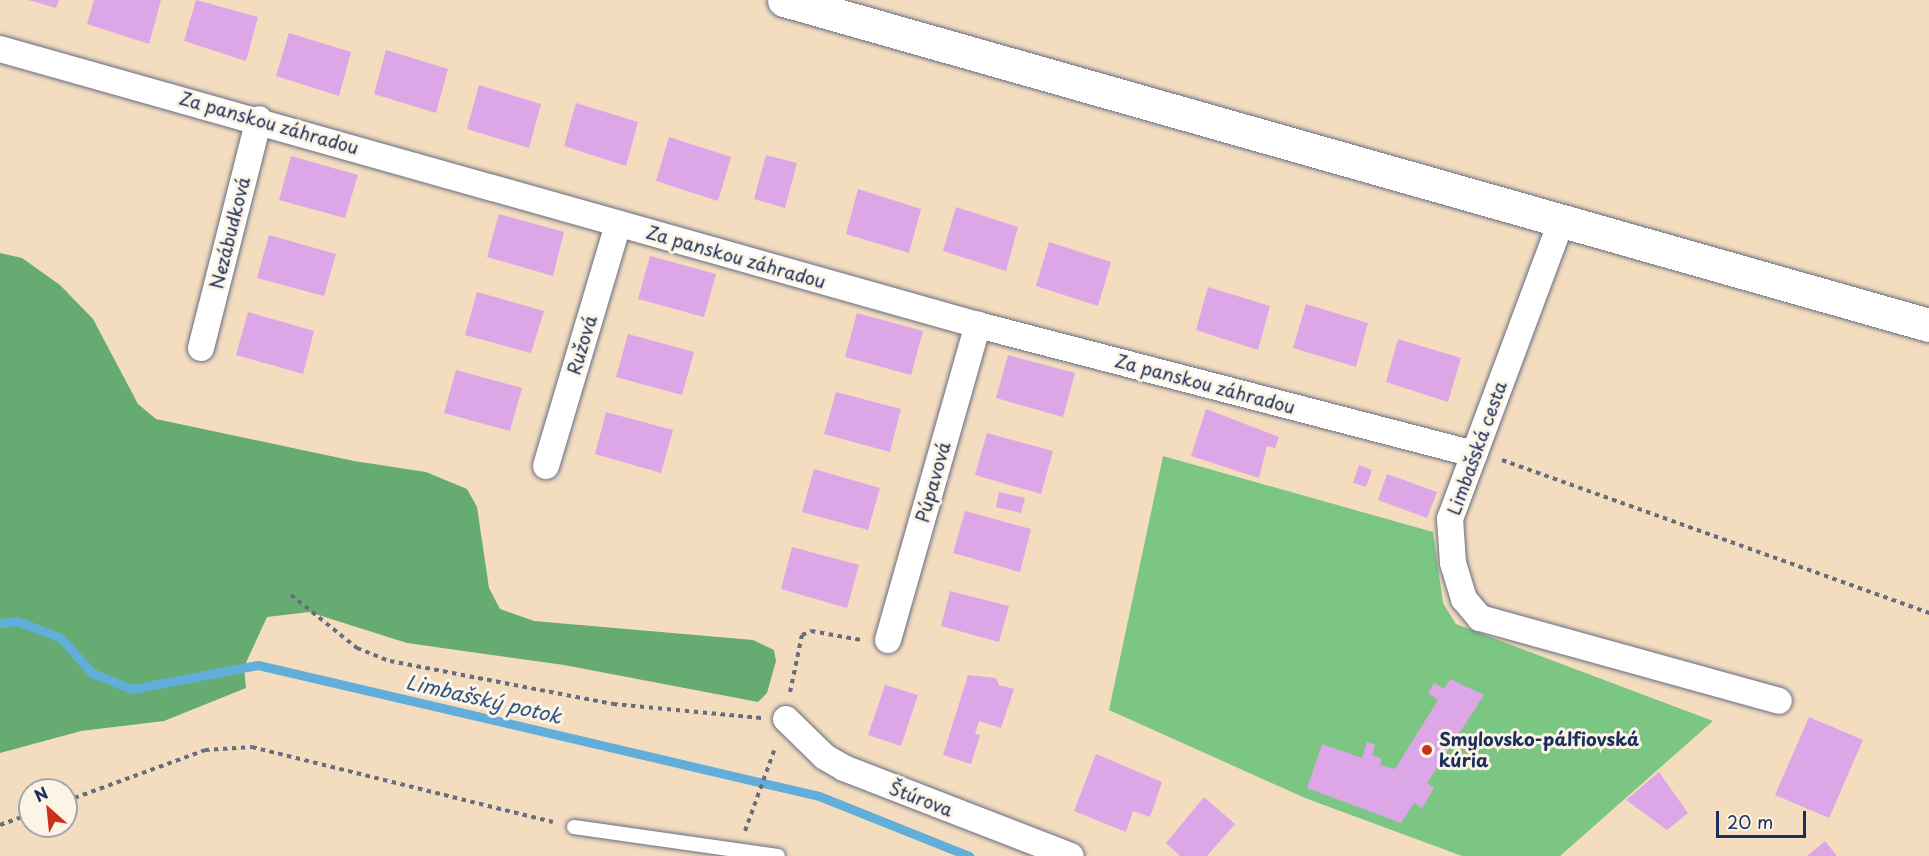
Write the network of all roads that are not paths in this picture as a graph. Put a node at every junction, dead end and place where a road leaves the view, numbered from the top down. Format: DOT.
graph roads {
  1 [pos="784,0"];
  2 [pos="0,49"];
  3 [pos="260,119"];
  4 [pos="1561,222"];
  5 [pos="618,224"];
  6 [pos="978,325"];
  7 [pos="1929,325"];
  8 [pos="201,348"];
  9 [pos="1475,452"];
  10 [pos="546,466"];
  11 [pos="888,640"];
  12 [pos="1779,701"];
  13 [pos="786,719"];
  14 [pos="574,827"];
  15 [pos="778,856"];
  16 [pos="1071,856"];
  1 -- 4 [label="street"];
  2 -- 3 [label="street, Za panskou záhradou"];
  3 -- 5 [label="street, Za panskou záhradou"];
  3 -- 8 [label="street, Nezábudková"];
  4 -- 7 [label="street"];
  4 -- 9 [label="street, Limbašská cesta"];
  5 -- 6 [label="street, Za panskou záhradou"];
  5 -- 10 [label="street, Ružová"];
  6 -- 9 [label="street, Za panskou záhradou"];
  6 -- 11 [label="street, Púpavová"];
  9 -- 12 [label="street, Limbašská cesta"];
  13 -- 16 [label="street, Štúrova"];
  14 -- 15 [label="lane"];
}
